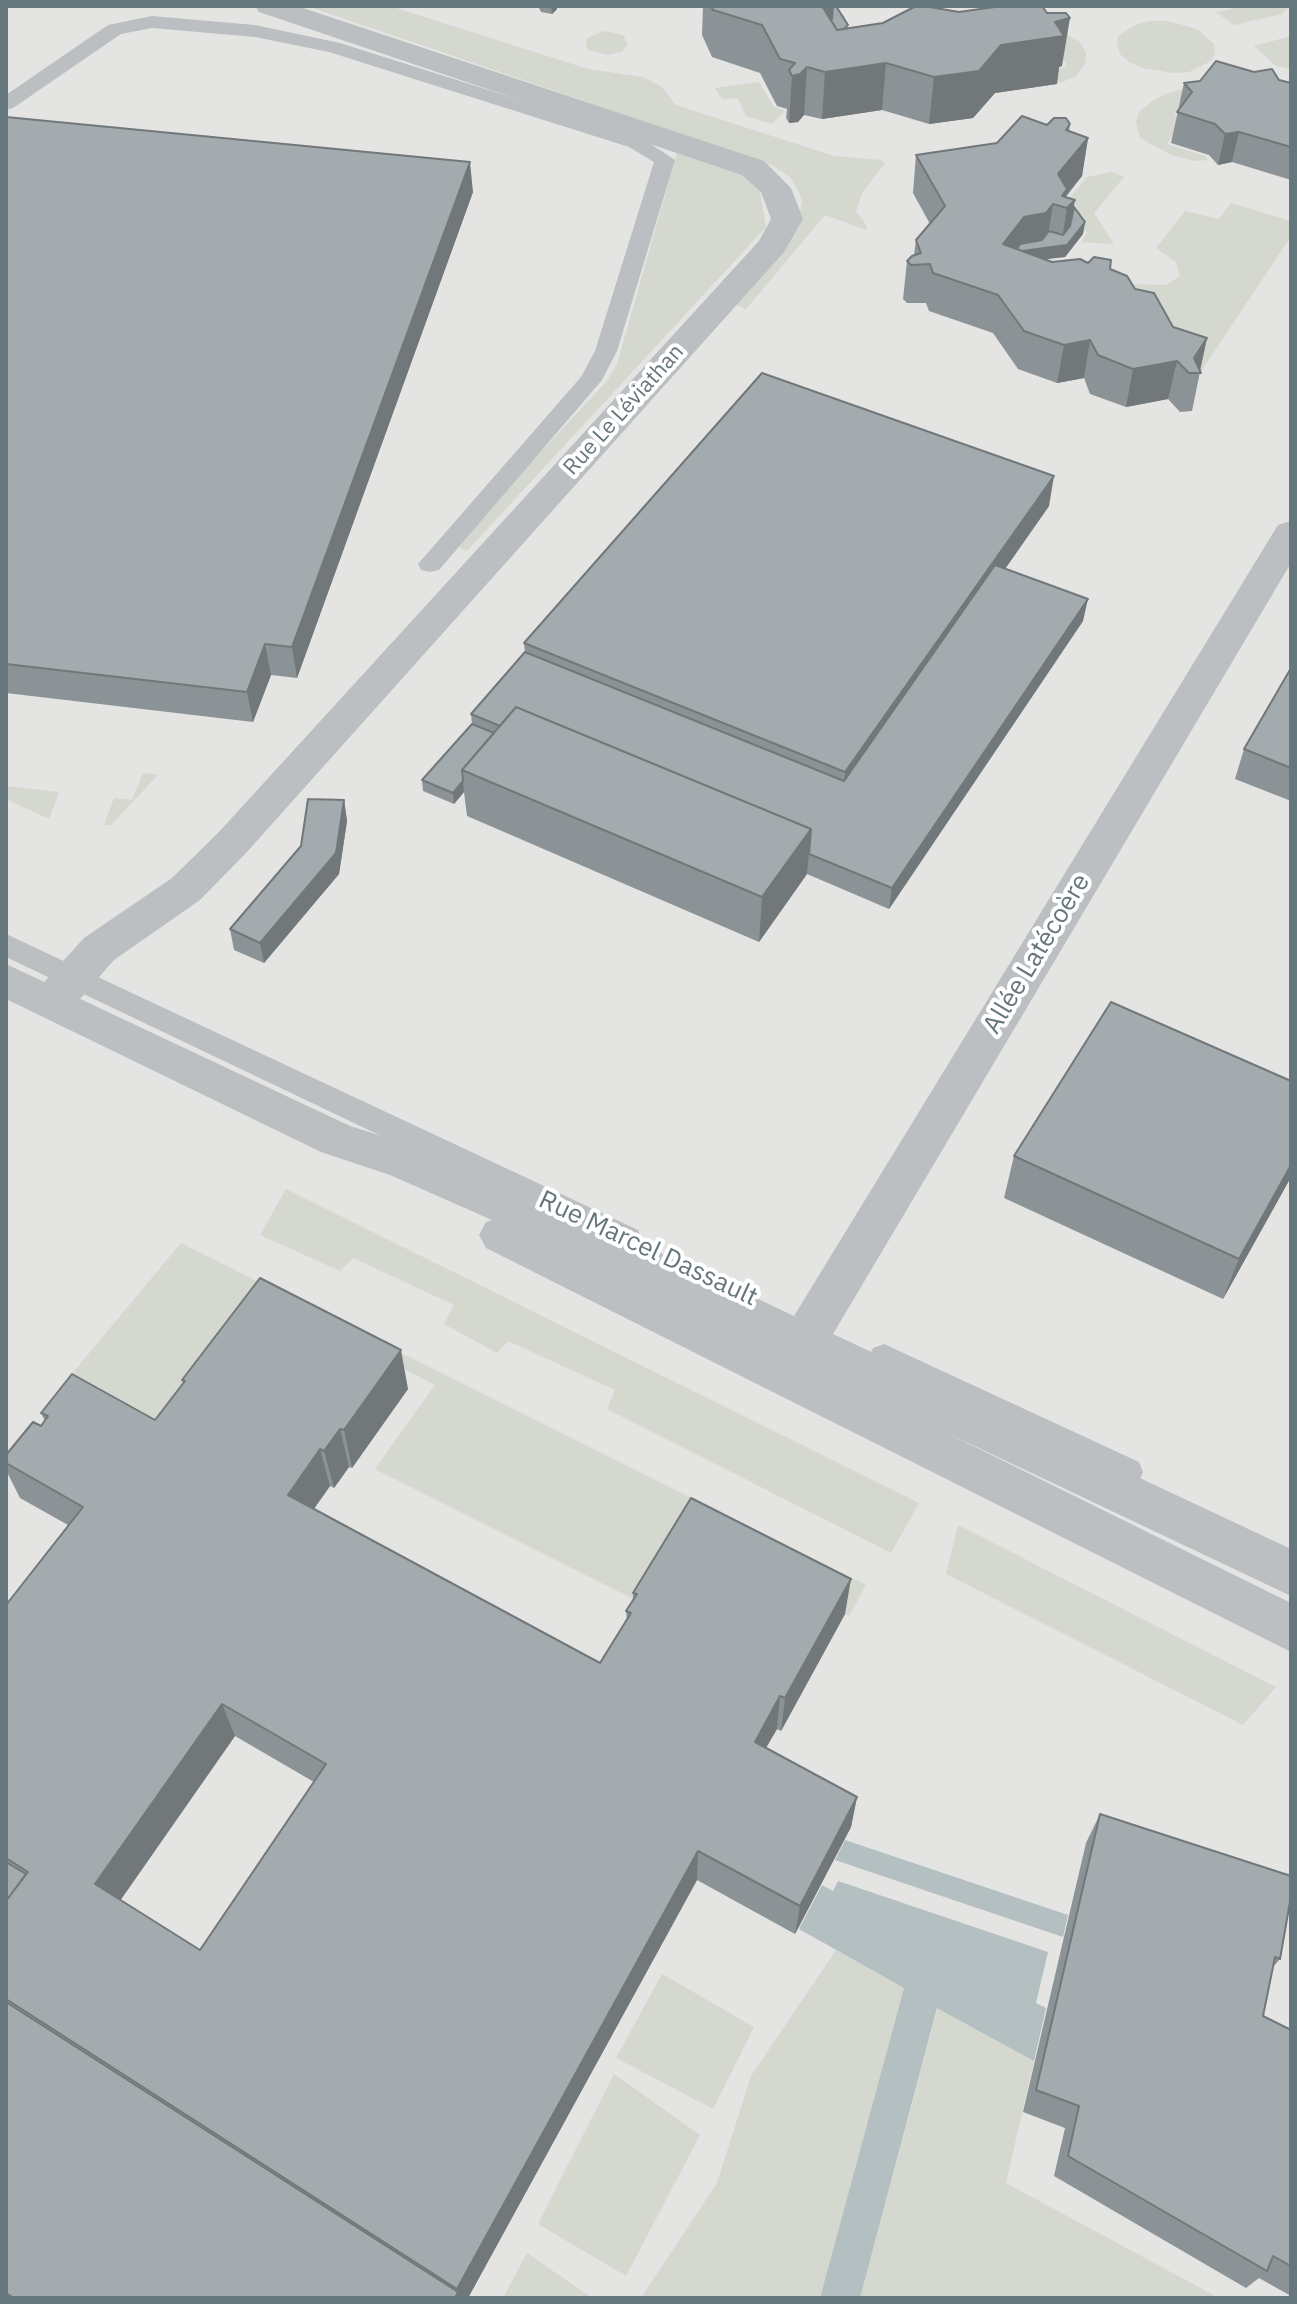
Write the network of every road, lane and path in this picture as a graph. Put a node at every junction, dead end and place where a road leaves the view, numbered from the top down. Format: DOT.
graph roads {
  1 [pos="268,16"];
  2 [pos="6,104"];
  3 [pos="1291,533"];
  4 [pos="430,564"];
  5 [pos="6,945"];
  6 [pos="6,980"];
  7 [pos="62,990"];
  8 [pos="801,1348"];
  9 [pos="1291,1551"];
  10 [pos="1177,1570"];
  11 [pos="1291,1573"];
  12 [pos="1291,1606"];
  13 [pos="1291,1628"];
  1 -- 2 [label="lane"];
  1 -- 4 [label="lane"];
  1 -- 7 [label="street, Rue Le Léviathan"];
  3 -- 8 [label="street, Allée Latécoère"];
  5 -- 7 [label="lane, Rue Marcel Dassault"];
  6 -- 7 [label="street, Rue Marcel Dassault"];
  7 -- 8 [label="lane, Rue Marcel Dassault"];
  7 -- 8 [label="street, Rue Marcel Dassault"];
  8 -- 9 [label="lane, Rue Marcel Dassault"];
  8 -- 10 [label="street, Rue Marcel Dassault"];
  8 -- 11 [label="street, Rue Marcel Dassault"];
  10 -- 12 [label="lane, Rue Marcel Dassault"];
  10 -- 13 [label="street, Rue Marcel Dassault"];
}
